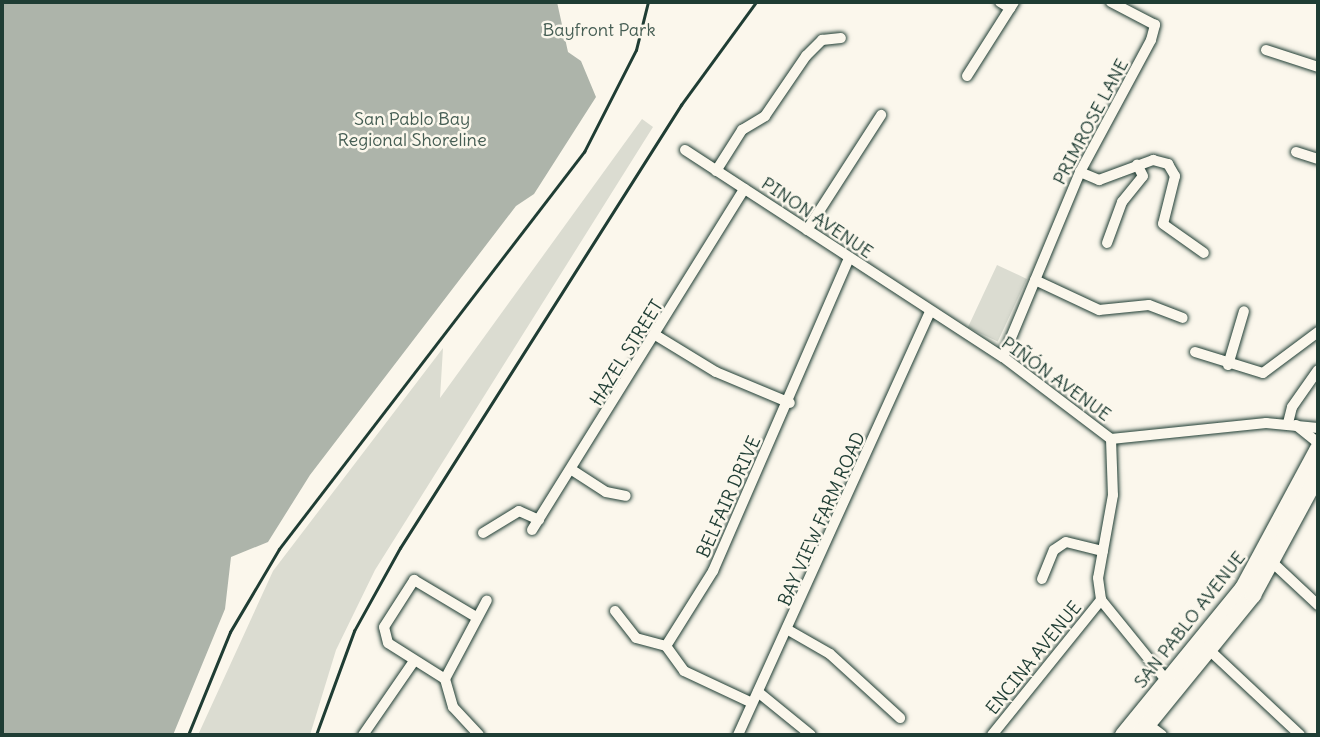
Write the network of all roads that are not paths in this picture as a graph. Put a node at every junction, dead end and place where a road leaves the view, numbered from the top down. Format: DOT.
graph roads {
  1 [pos="1000,2"];
  2 [pos="1111,2"];
  3 [pos="1012,5"];
  4 [pos="841,38"];
  5 [pos="1266,50"];
  6 [pos="1318,67"];
  7 [pos="967,76"];
  8 [pos="881,115"];
  9 [pos="685,150"];
  10 [pos="1296,152"];
  11 [pos="1318,159"];
  12 [pos="1137,164"];
  13 [pos="716,171"];
  14 [pos="1080,172"];
  15 [pos="744,189"];
  16 [pos="807,230"];
  17 [pos="1107,243"];
  18 [pos="1204,253"];
  19 [pos="849,258"];
  20 [pos="1035,280"];
  21 [pos="1244,311"];
  22 [pos="930,312"];
  23 [pos="1183,318"];
  24 [pos="1318,332"];
  25 [pos="657,336"];
  26 [pos="1195,352"];
  27 [pos="1003,357"];
  28 [pos="1228,365"];
  29 [pos="1318,370"];
  30 [pos="790,402"];
  31 [pos="1292,424"];
  32 [pos="1318,428"];
  33 [pos="1111,439"];
  34 [pos="1318,446"];
  35 [pos="572,470"];
  36 [pos="1317,479"];
  37 [pos="626,496"];
  38 [pos="538,520"];
  39 [pos="532,530"];
  40 [pos="483,533"];
  41 [pos="1103,551"];
  42 [pos="1273,563"];
  43 [pos="1042,579"];
  44 [pos="486,600"];
  45 [pos="1101,600"];
  46 [pos="1318,605"];
  47 [pos="615,611"];
  48 [pos="476,617"];
  49 [pos="790,631"];
  50 [pos="666,646"];
  51 [pos="1204,646"];
  52 [pos="414,661"];
  53 [pos="445,679"];
  54 [pos="1171,686"];
  55 [pos="758,692"];
  56 [pos="751,702"];
  57 [pos="900,718"];
  58 [pos="1141,726"];
  59 [pos="363,735"];
  60 [pos="479,735"];
  61 [pos="738,735"];
  62 [pos="811,735"];
  63 [pos="992,735"];
  64 [pos="1123,735"];
  65 [pos="1162,735"];
  66 [pos="1300,735"];
  1 -- 3 [label="street"];
  2 -- 14 [label="street, PRIMROSE LANE"];
  3 -- 7 [label="street"];
  4 -- 13 [label="street"];
  5 -- 6 [label="street"];
  8 -- 16 [label="street"];
  9 -- 13 [label="street, PINON AVENUE"];
  10 -- 11 [label="street"];
  12 -- 14 [label="street"];
  12 -- 17 [label="street"];
  12 -- 18 [label="street"];
  13 -- 15 [label="street, PINON AVENUE"];
  14 -- 20 [label="street, PRIMROSE LANE"];
  15 -- 16 [label="street, PINON AVENUE"];
  15 -- 25 [label="street, HAZEL STREET"];
  16 -- 19 [label="street, PINON AVENUE"];
  19 -- 22 [label="street, PINON AVENUE"];
  19 -- 30 [label="street, BELFAIR DRIVE"];
  20 -- 23 [label="street"];
  20 -- 27 [label="street, PRIMROSE LANE"];
  21 -- 28 [label="street"];
  22 -- 27 [label="street, PIÑÓN AVENUE"];
  22 -- 49 [label="street, BAY VIEW FARM ROAD"];
  24 -- 28 [label="street"];
  25 -- 30 [label="street"];
  25 -- 35 [label="street, HAZEL STREET"];
  26 -- 28 [label="street"];
  27 -- 33 [label="street, PIÑÓN AVENUE"];
  29 -- 31 [label="street"];
  30 -- 50 [label="street, BELFAIR DRIVE"];
  31 -- 32 [label="street, PIÑÓN AVENUE"];
  31 -- 33 [label="street, PIÑÓN AVENUE"];
  31 -- 34 [label="street"];
  33 -- 41 [label="street"];
  34 -- 51 [label="main road, SAN PABLO AVENUE"];
  35 -- 37 [label="street"];
  35 -- 38 [label="street, HAZEL STREET"];
  36 -- 42 [label="main road, SAN PABLO AVENUE"];
  38 -- 39 [label="street, HAZEL STREET"];
  38 -- 40 [label="street"];
  41 -- 43 [label="street"];
  41 -- 45 [label="street"];
  42 -- 46 [label="street"];
  42 -- 51 [label="main road, SAN PABLO AVENUE"];
  44 -- 48 [label="street"];
  45 -- 54 [label="street"];
  45 -- 63 [label="street, ENCINA AVENUE"];
  47 -- 50 [label="street"];
  48 -- 52 [label="street"];
  48 -- 53 [label="street"];
  49 -- 55 [label="street, BAY VIEW FARM ROAD"];
  49 -- 57 [label="street"];
  50 -- 56 [label="street"];
  51 -- 54 [label="main road, SAN PABLO AVENUE"];
  51 -- 66 [label="street"];
  52 -- 53 [label="street"];
  52 -- 59 [label="street"];
  53 -- 60 [label="street"];
  54 -- 58 [label="main road, SAN PABLO AVENUE"];
  55 -- 56 [label="street, BAY VIEW FARM ROAD"];
  55 -- 62 [label="street"];
  56 -- 61 [label="street, BAY VIEW FARM ROAD"];
  58 -- 64 [label="main road, SAN PABLO AVENUE"];
  58 -- 65 [label="street"];
}
